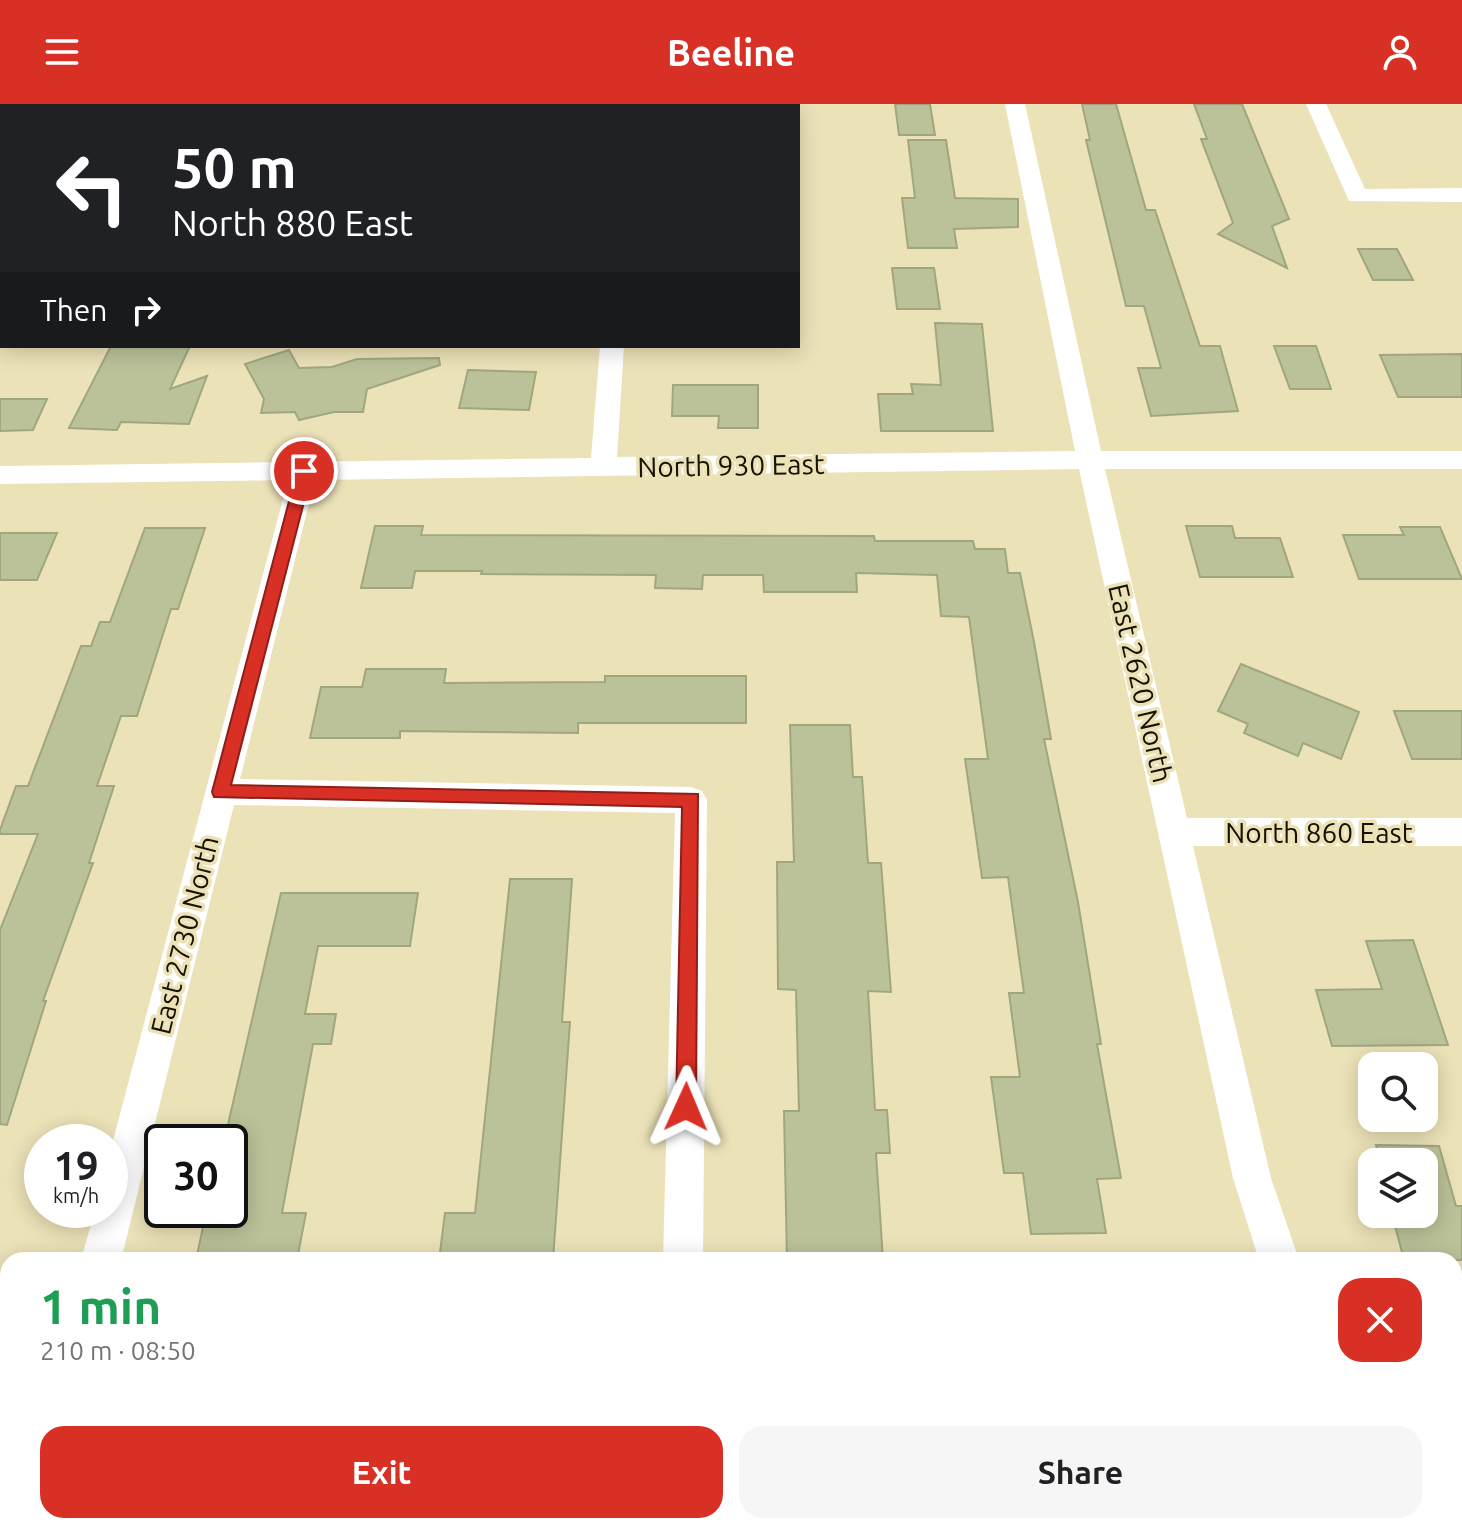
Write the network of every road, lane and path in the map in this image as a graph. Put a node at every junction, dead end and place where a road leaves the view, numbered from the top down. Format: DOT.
graph roads {
  1 [pos="1015,104"];
  2 [pos="1316,104"];
  3 [pos="1462,195"];
  4 [pos="612,348"];
  5 [pos="1090,460"];
  6 [pos="1462,460"];
  7 [pos="603,467"];
  8 [pos="304,471"];
  9 [pos="0,475"];
  10 [pos="221,792"];
  11 [pos="1175,832"];
  12 [pos="1462,832"];
  13 [pos="103,1252"];
  14 [pos="683,1252"];
  15 [pos="1276,1252"];
  1 -- 5 [label="street, East 2620 North"];
  2 -- 3 [label="street"];
  4 -- 7 [label="street"];
  5 -- 6 [label="street, North 930 East"];
  5 -- 7 [label="street, North 930 East"];
  5 -- 11 [label="street, East 2620 North"];
  7 -- 8 [label="street, North 930 East"];
  8 -- 9 [label="street, North 930 East"];
  8 -- 10 [label="street, East 2730 North"];
  10 -- 13 [label="street, East 2730 North"];
  10 -- 14 [label="street"];
  11 -- 12 [label="street, North 860 East"];
  11 -- 15 [label="street, East 2620 North"];
}
